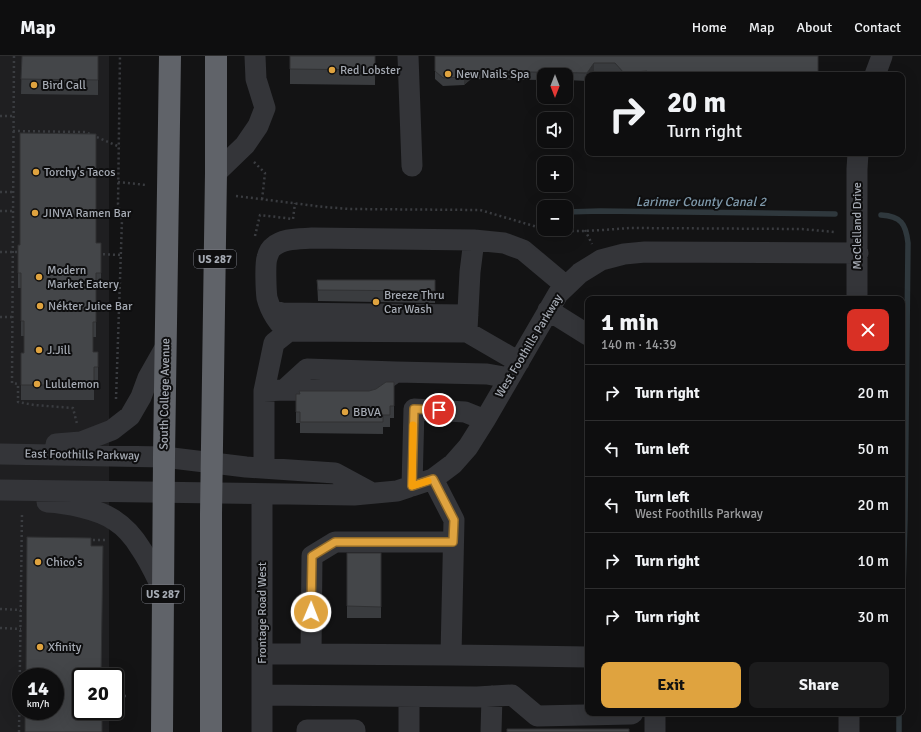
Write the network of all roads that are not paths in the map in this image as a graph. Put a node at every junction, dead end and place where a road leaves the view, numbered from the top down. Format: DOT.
graph roads {
  1 [pos="170,56"];
  2 [pos="216,56"];
  3 [pos="255,56"];
  4 [pos="408,56"];
  5 [pos="858,156"];
  6 [pos="412,166"];
  7 [pos="216,174"];
  8 [pos="474,240"];
  9 [pos="858,253"];
  10 [pos="566,286"];
  11 [pos="857,296"];
  12 [pos="272,310"];
  13 [pos="548,310"];
  14 [pos="467,324"];
  15 [pos="289,332"];
  16 [pos="585,332"];
  17 [pos="165,348"];
  18 [pos="514,370"];
  19 [pos="264,391"];
  20 [pos="485,420"];
  21 [pos="0,454"];
  22 [pos="29,454"];
  23 [pos="164,457"];
  24 [pos="212,462"];
  25 [pos="264,468"];
  26 [pos="433,479"];
  27 [pos="412,486"];
  28 [pos="5,491"];
  29 [pos="164,492"];
  30 [pos="211,493"];
  31 [pos="372,493"];
  32 [pos="262,494"];
  33 [pos="453,542"];
  34 [pos="163,590"];
  35 [pos="262,654"];
  36 [pos="311,654"];
  37 [pos="450,655"];
  38 [pos="585,656"];
  39 [pos="262,695"];
  40 [pos="492,696"];
  41 [pos="409,697"];
  42 [pos="585,715"];
  43 [pos="655,716"];
  44 [pos="849,716"];
  45 [pos="162,732"];
  46 [pos="211,732"];
  47 [pos="262,732"];
  48 [pos="307,732"];
  49 [pos="355,732"];
  50 [pos="409,732"];
  51 [pos="491,732"];
  52 [pos="655,732"];
  53 [pos="849,732"];
  1 -- 17 [label="highway, South College Avenue / US 287"];
  2 -- 7 [label="highway, US 287"];
  3 -- 7 [label="street"];
  4 -- 6 [label="street"];
  5 -- 9 [label="street, McClelland Drive"];
  7 -- 24 [label="highway, US 287"];
  8 -- 10 [label="street"];
  8 -- 12 [label="street"];
  8 -- 14 [label="street"];
  9 -- 10 [label="street, West Foothills Parkway"];
  9 -- 11 [label="street, McClelland Drive"];
  10 -- 13 [label="street, West Foothills Parkway"];
  12 -- 14 [label="street"];
  12 -- 15 [label="street"];
  13 -- 16 [label="street"];
  13 -- 18 [label="street, West Foothills Parkway"];
  14 -- 15 [label="street"];
  14 -- 18 [label="street"];
  15 -- 19 [label="street"];
  17 -- 22 [label="street"];
  17 -- 23 [label="highway, South College Avenue / US 287"];
  18 -- 19 [label="street"];
  18 -- 20 [label="street, West Foothills Parkway"];
  19 -- 25 [label="street"];
  20 -- 26 [label="street, West Foothills Parkway"];
  20 -- 27 [label="street"];
  21 -- 22 [label="street, East Foothills Parkway"];
  22 -- 23 [label="street, East Foothills Parkway"];
  23 -- 24 [label="street, East Foothills Parkway"];
  23 -- 29 [label="highway, South College Avenue / US 287"];
  24 -- 25 [label="street"];
  24 -- 30 [label="highway, US 287"];
  25 -- 31 [label="street"];
  26 -- 27 [label="street, West Foothills Parkway"];
  26 -- 33 [label="street"];
  27 -- 31 [label="street, West Foothills Parkway"];
  28 -- 29 [label="street"];
  28 -- 34 [label="street"];
  29 -- 30 [label="street"];
  29 -- 34 [label="highway, South College Avenue / US 287"];
  30 -- 32 [label="street, West Foothills Parkway"];
  30 -- 46 [label="highway, US 287"];
  31 -- 32 [label="street, West Foothills Parkway"];
  32 -- 35 [label="street, Frontage Road West"];
  33 -- 36 [label="street"];
  33 -- 37 [label="street"];
  34 -- 45 [label="highway, South College Avenue / US 287"];
  35 -- 36 [label="street"];
  35 -- 39 [label="street, Frontage Road West"];
  36 -- 37 [label="street"];
  37 -- 38 [label="street"];
  39 -- 41 [label="street"];
  39 -- 47 [label="street, Frontage Road West"];
  40 -- 41 [label="street"];
  40 -- 42 [label="street"];
  40 -- 51 [label="street"];
  41 -- 50 [label="street"];
  43 -- 52 [label="street"];
  44 -- 53 [label="street"];
  48 -- 49 [label="street"];
}
